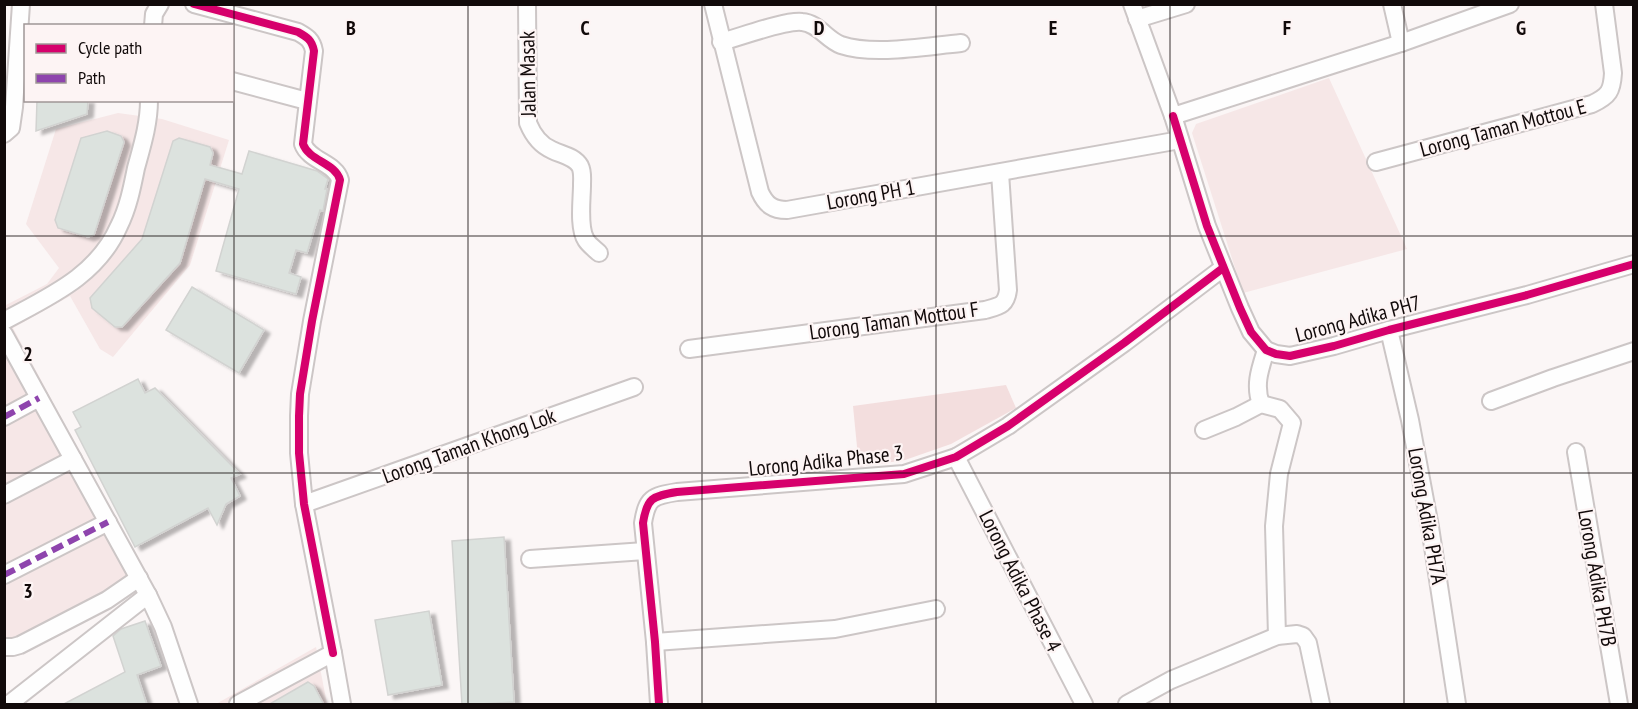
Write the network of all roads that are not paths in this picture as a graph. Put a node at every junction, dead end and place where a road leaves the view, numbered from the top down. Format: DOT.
graph roads {
  1 [pos="21,4"];
  2 [pos="160,4"];
  3 [pos="194,4"];
  4 [pos="527,4"];
  5 [pos="712,4"];
  6 [pos="1186,4"];
  7 [pos="1392,4"];
  8 [pos="1510,4"];
  9 [pos="1604,4"];
  10 [pos="1135,12"];
  11 [pos="153,24"];
  12 [pos="722,42"];
  13 [pos="1401,42"];
  14 [pos="961,43"];
  15 [pos="234,82"];
  16 [pos="307,101"];
  17 [pos="149,102"];
  18 [pos="1173,116"];
  19 [pos="4,134"];
  20 [pos="1180,140"];
  21 [pos="1376,162"];
  22 [pos="999,173"];
  23 [pos="599,253"];
  24 [pos="1634,264"];
  25 [pos="1223,268"];
  26 [pos="4,321"];
  27 [pos="1389,330"];
  28 [pos="4,334"];
  29 [pos="689,348"];
  30 [pos="1266,350"];
  31 [pos="1634,351"];
  32 [pos="634,387"];
  33 [pos="39,398"];
  34 [pos="1491,401"];
  35 [pos="1260,404"];
  36 [pos="4,417"];
  37 [pos="1204,430"];
  38 [pos="1576,452"];
  39 [pos="956,457"];
  40 [pos="73,459"];
  41 [pos="4,495"];
  42 [pos="304,504"];
  43 [pos="108,522"];
  44 [pos="645,551"];
  45 [pos="530,559"];
  46 [pos="4,575"];
  47 [pos="139,578"];
  48 [pos="148,595"];
  49 [pos="936,609"];
  50 [pos="1277,636"];
  51 [pos="655,642"];
  52 [pos="4,647"];
  53 [pos="333,653"];
  54 [pos="9,705"];
  55 [pos="189,705"];
  56 [pos="238,705"];
  57 [pos="342,705"];
  58 [pos="659,705"];
  59 [pos="1084,705"];
  60 [pos="1126,705"];
  61 [pos="1322,705"];
  62 [pos="1457,705"];
  63 [pos="1619,705"];
  1 -- 19 [label="street"];
  2 -- 11 [label="street"];
  3 -- 16 [label="street"];
  4 -- 23 [label="street, Jalan Masak"];
  5 -- 12 [label="street, Lorong PH 1"];
  6 -- 10 [label="street"];
  7 -- 13 [label="street"];
  8 -- 13 [label="street"];
  9 -- 21 [label="street, Lorong Taman Mottou E"];
  10 -- 18 [label="street"];
  12 -- 14 [label="street"];
  12 -- 22 [label="street, Lorong PH 1"];
  13 -- 18 [label="street"];
  15 -- 16 [label="street"];
  16 -- 42 [label="street"];
  17 -- 26 [label="street"];
  18 -- 20 [label="street"];
  20 -- 22 [label="street, Lorong PH 1"];
  20 -- 25 [label="street"];
  22 -- 29 [label="street, Lorong Taman Mottou F"];
  24 -- 27 [label="street, Lorong Adika PH7"];
  25 -- 30 [label="street"];
  25 -- 39 [label="street, Lorong Adika Phase 3"];
  27 -- 30 [label="street, Lorong Adika PH7"];
  27 -- 62 [label="street, Lorong Adika PH7A"];
  28 -- 33 [label="street"];
  30 -- 35 [label="street"];
  31 -- 34 [label="street"];
  32 -- 42 [label="street, Lorong Taman Khong Lok"];
  33 -- 36 [label="street"];
  33 -- 40 [label="street"];
  35 -- 37 [label="street"];
  35 -- 50 [label="street"];
  38 -- 63 [label="street, Lorong Adika PH7B"];
  39 -- 44 [label="street, Lorong Adika Phase 3"];
  39 -- 59 [label="street, Lorong Adika Phase 4"];
  40 -- 41 [label="street"];
  40 -- 43 [label="street"];
  42 -- 53 [label="street"];
  43 -- 46 [label="street"];
  43 -- 47 [label="street"];
  44 -- 45 [label="street"];
  44 -- 51 [label="street, Lorong Adika Phase 3"];
  47 -- 48 [label="street"];
  47 -- 52 [label="street"];
  48 -- 54 [label="street"];
  48 -- 55 [label="street"];
  49 -- 51 [label="street"];
  50 -- 60 [label="street"];
  50 -- 61 [label="street"];
  51 -- 58 [label="street, Lorong Adika Phase 3"];
  53 -- 56 [label="street"];
  53 -- 57 [label="street"];
}
